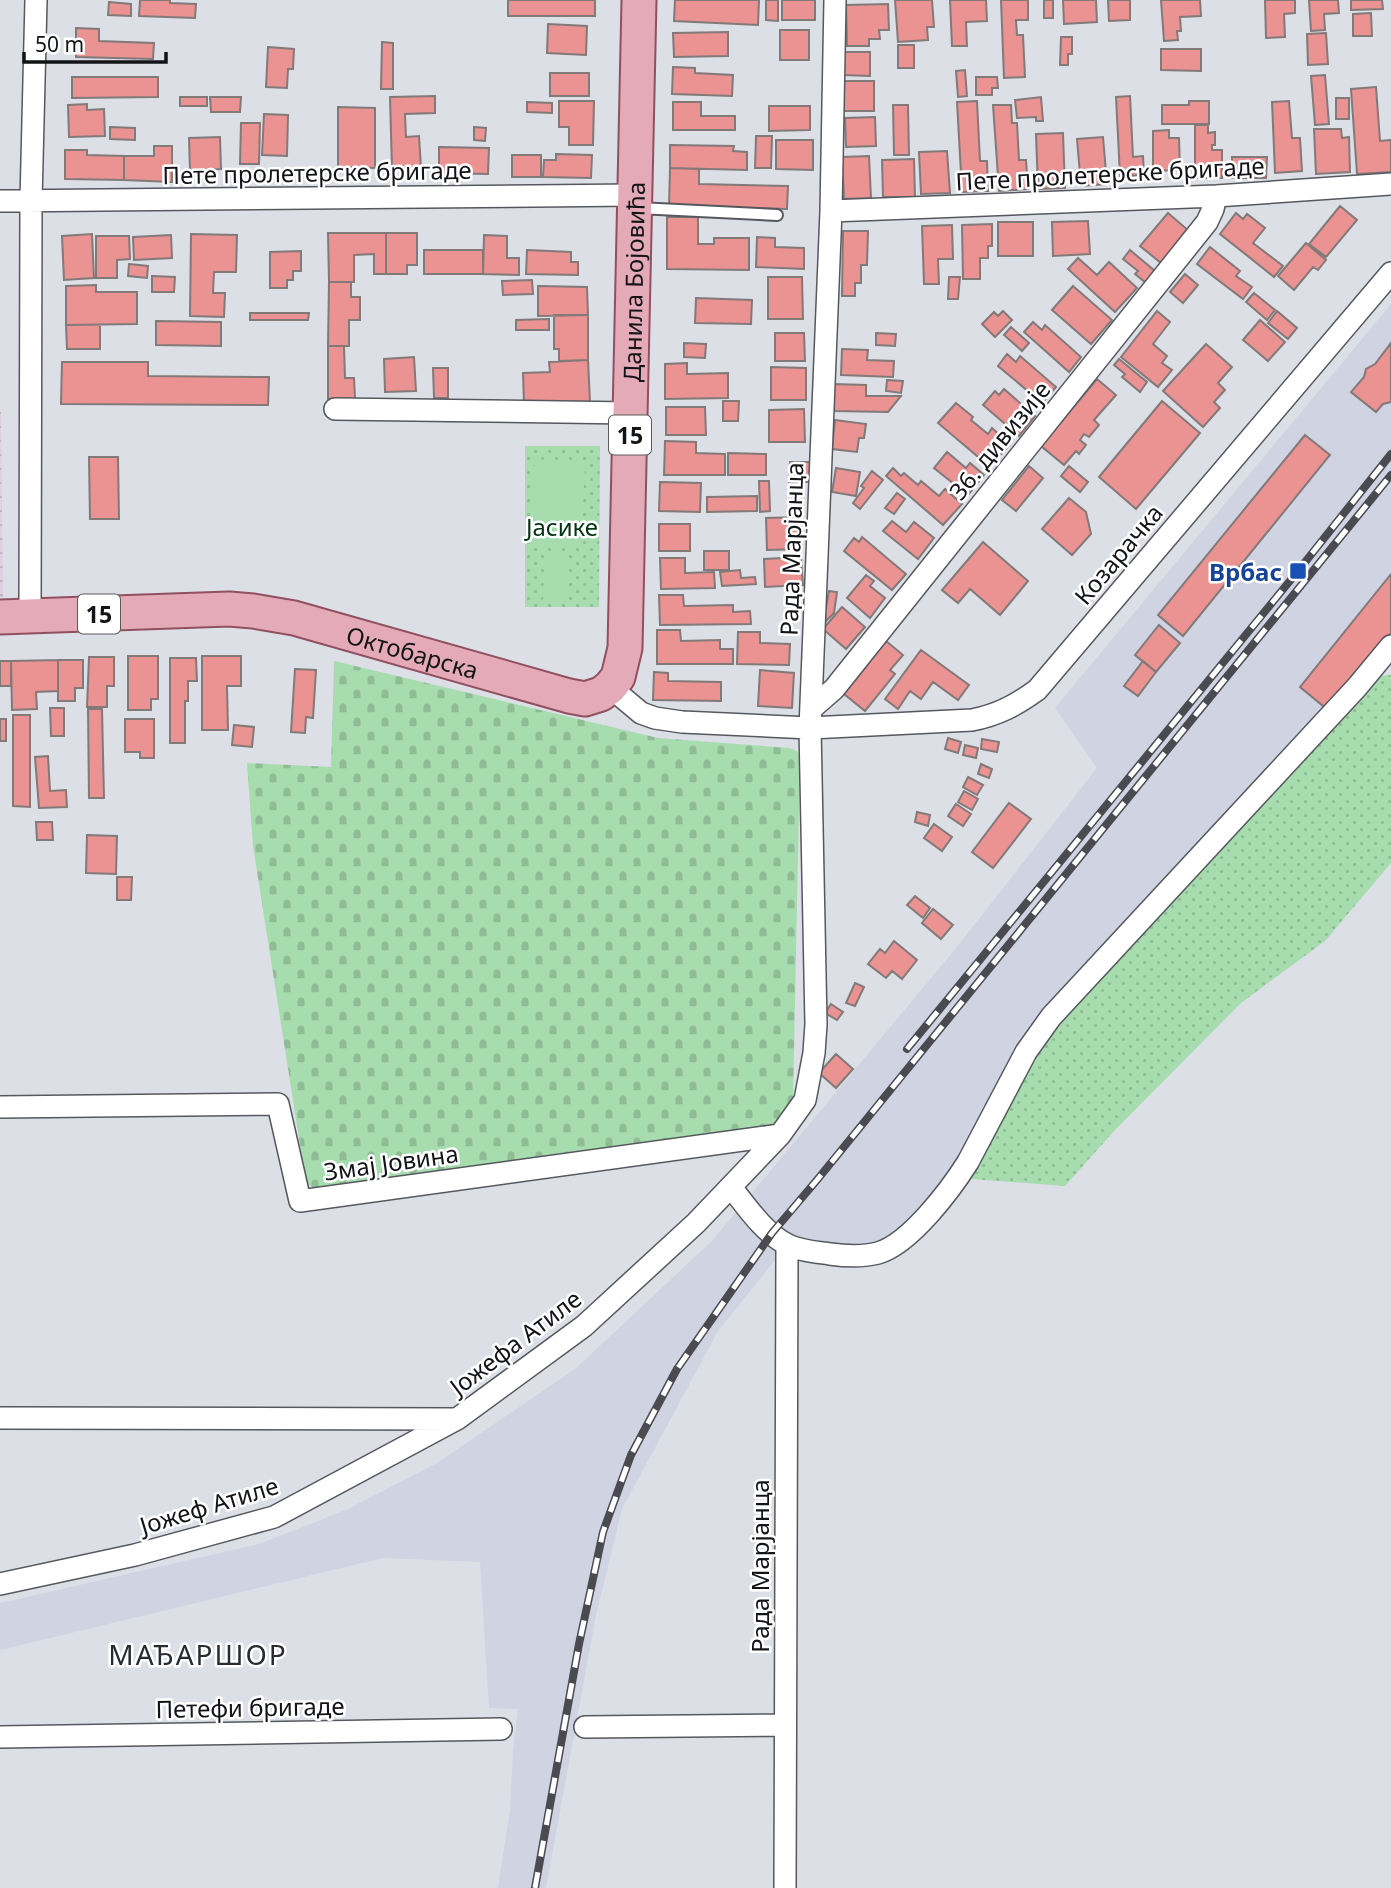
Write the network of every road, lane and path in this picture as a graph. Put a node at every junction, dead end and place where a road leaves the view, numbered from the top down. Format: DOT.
graph roads {
  1 [pos="36,0"];
  2 [pos="639,0"];
  3 [pos="835,0"];
  4 [pos="1391,184"];
  5 [pos="1216,196"];
  6 [pos="0,201"];
  7 [pos="31,201"];
  8 [pos="636,202"];
  9 [pos="831,211"];
  10 [pos="776,215"];
  11 [pos="1391,273"];
  12 [pos="335,409"];
  13 [pos="631,413"];
  14 [pos="15,616"];
  15 [pos="1391,646"];
  16 [pos="610,687"];
  17 [pos="811,718"];
  18 [pos="805,1100"];
  19 [pos="0,1107"];
  20 [pos="780,1135"];
  21 [pos="731,1187"];
  22 [pos="787,1245"];
  23 [pos="0,1418"];
  24 [pos="457,1419"];
  25 [pos="0,1584"];
  26 [pos="785,1725"];
  27 [pos="585,1727"];
  28 [pos="501,1729"];
  29 [pos="0,1737"];
  30 [pos="785,1888"];
  1 -- 7 [label="street"];
  2 -- 8 [label="main road, Данила Бојовића / 15"];
  3 -- 9 [label="street, Рада Марјанца"];
  4 -- 5 [label="street, Пете пролетерске бригаде"];
  5 -- 9 [label="street, Пете пролетерске бригаде"];
  5 -- 17 [label="street, 36. дивизије"];
  6 -- 7 [label="street, Пете пролетерске бригаде"];
  7 -- 8 [label="street, Пете пролетерске бригаде"];
  7 -- 14 [label="street"];
  8 -- 10 [label="lane"];
  8 -- 13 [label="main road, Данила Бојовића / 15"];
  9 -- 17 [label="street, Рада Марјанца"];
  11 -- 17 [label="street, Козарачка"];
  12 -- 13 [label="street"];
  13 -- 16 [label="main road, Данила Бојовића / 15"];
  14 -- 16 [label="main road, Октобарска / 15"];
  15 -- 22 [label="street"];
  16 -- 17 [label="street"];
  17 -- 18 [label="street, Рада Марјанца"];
  18 -- 20 [label="street, Јожефа Атиле"];
  19 -- 20 [label="street, Змај Јовина"];
  20 -- 21 [label="street, Јожефа Атиле"];
  21 -- 22 [label="street"];
  21 -- 24 [label="street, Јожефа Атиле"];
  22 -- 26 [label="street, Рада Марјанца"];
  23 -- 24 [label="street, Јожефа Атиле"];
  24 -- 25 [label="street, Јожеф Атиле"];
  26 -- 27 [label="street"];
  26 -- 30 [label="street, Рада Марјанца"];
  28 -- 29 [label="street, Петефи бригаде"];
}
